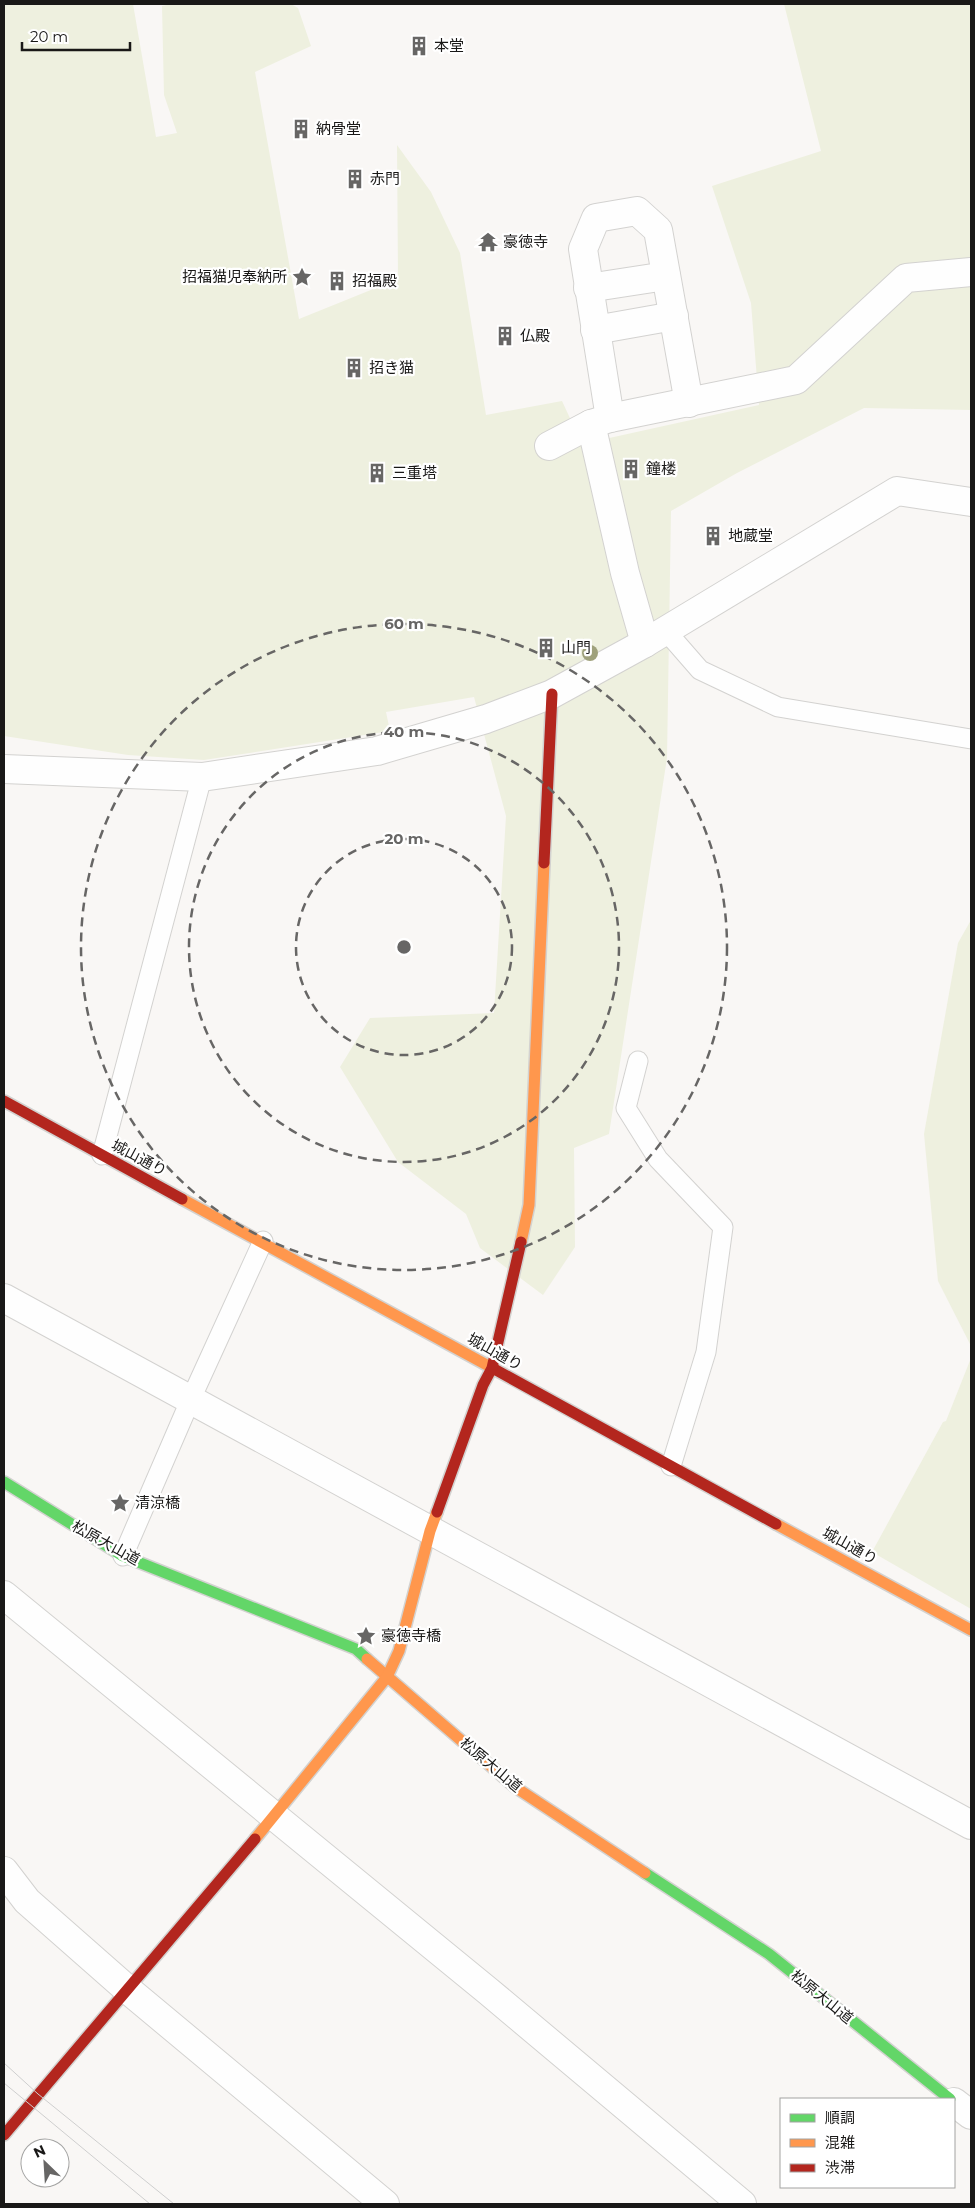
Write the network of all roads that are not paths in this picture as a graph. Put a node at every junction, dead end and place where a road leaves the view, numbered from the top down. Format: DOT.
graph roads {
  1 [pos="971,272"];
  2 [pos="666,276"];
  3 [pos="588,288"];
  4 [pos="674,316"];
  5 [pos="595,330"];
  6 [pos="689,403"];
  7 [pos="601,421"];
  8 [pos="549,446"];
  9 [pos="971,502"];
  10 [pos="655,637"];
  11 [pos="552,694"];
  12 [pos="971,739"];
  13 [pos="4,769"];
  14 [pos="202,777"];
  15 [pos="638,1061"];
  16 [pos="4,1100"];
  17 [pos="102,1154"];
  18 [pos="263,1241"];
  19 [pos="4,1298"];
  20 [pos="492,1368"];
  21 [pos="190,1401"];
  22 [pos="671,1466"];
  23 [pos="4,1482"];
  24 [pos="430,1531"];
  25 [pos="123,1556"];
  26 [pos="4,1595"];
  27 [pos="971,1630"];
  28 [pos="387,1678"];
  29 [pos="274,1816"];
  30 [pos="971,1826"];
  31 [pos="4,1872"];
  32 [pos="127,1989"];
  33 [pos="949,2098"];
  34 [pos="955,2103"];
  35 [pos="971,2115"];
  36 [pos="4,2135"];
  37 [pos="385,2204"];
  38 [pos="742,2204"];
  1 -- 6 [label="street"];
  2 -- 3 [label="street"];
  2 -- 3 [label="street"];
  2 -- 4 [label="street"];
  3 -- 5 [label="street"];
  4 -- 5 [label="street"];
  4 -- 6 [label="street"];
  5 -- 7 [label="street"];
  6 -- 7 [label="street"];
  7 -- 8 [label="street"];
  7 -- 10 [label="street"];
  9 -- 10 [label="street"];
  10 -- 11 [label="street"];
  10 -- 12 [label="lane"];
  11 -- 14 [label="street"];
  11 -- 20 [label="street"];
  13 -- 14 [label="street"];
  14 -- 17 [label="lane"];
  15 -- 22 [label="lane"];
  16 -- 17 [label="street, 城山通り"];
  17 -- 18 [label="street, 城山通り"];
  18 -- 20 [label="street, 城山通り"];
  18 -- 21 [label="lane"];
  19 -- 21 [label="street"];
  20 -- 22 [label="street, 城山通り"];
  20 -- 24 [label="street"];
  21 -- 24 [label="street"];
  21 -- 25 [label="lane"];
  22 -- 27 [label="street, 城山通り"];
  23 -- 25 [label="street, 松原大山道"];
  24 -- 28 [label="street"];
  24 -- 30 [label="street"];
  25 -- 28 [label="street, 松原大山道"];
  26 -- 29 [label="street"];
  28 -- 29 [label="street"];
  28 -- 33 [label="street, 松原大山道"];
  29 -- 32 [label="street"];
  29 -- 38 [label="street"];
  31 -- 32 [label="street"];
  32 -- 36 [label="street"];
  32 -- 37 [label="street"];
  34 -- 35 [label="street"];
}
